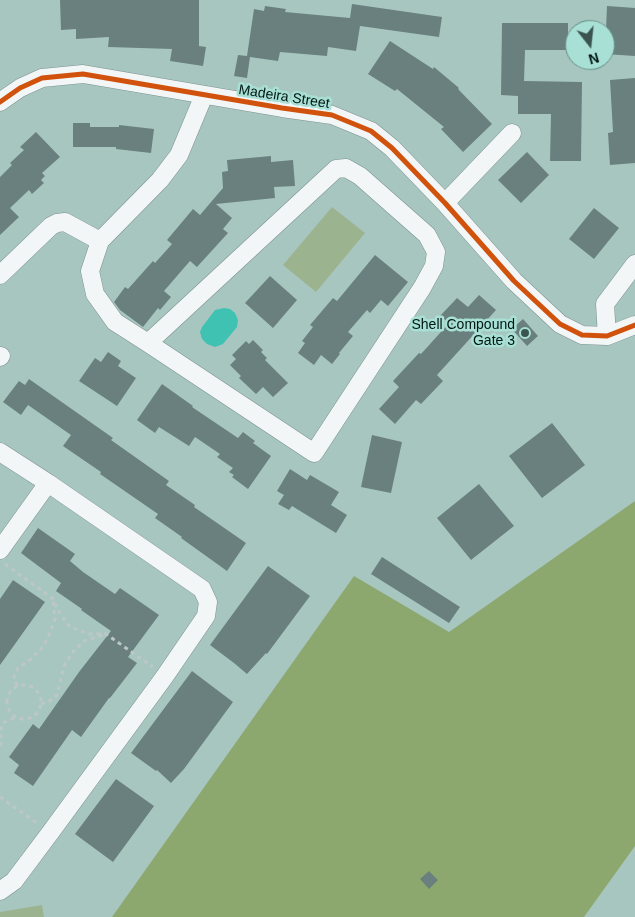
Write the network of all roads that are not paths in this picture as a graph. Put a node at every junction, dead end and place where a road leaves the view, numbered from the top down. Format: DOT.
graph roads {
  1 [pos="204,95"];
  2 [pos="0,102"];
  3 [pos="512,133"];
  4 [pos="445,203"];
  5 [pos="100,241"];
  6 [pos="635,264"];
  7 [pos="0,275"];
  8 [pos="635,325"];
  9 [pos="607,336"];
  10 [pos="148,343"];
  11 [pos="0,452"];
  12 [pos="48,482"];
  13 [pos="0,550"];
  14 [pos="0,891"];
  1 -- 2 [label="street, Madeira Street"];
  1 -- 4 [label="street, Madeira Street"];
  1 -- 5 [label="street"];
  3 -- 4 [label="street"];
  4 -- 9 [label="street, Madeira Street"];
  5 -- 7 [label="street"];
  5 -- 10 [label="street"];
  6 -- 9 [label="street"];
  8 -- 9 [label="street, Madeira Street"];
  10 -- 10 [label="street"];
  11 -- 12 [label="street"];
  12 -- 13 [label="street"];
  12 -- 14 [label="street"];
}
